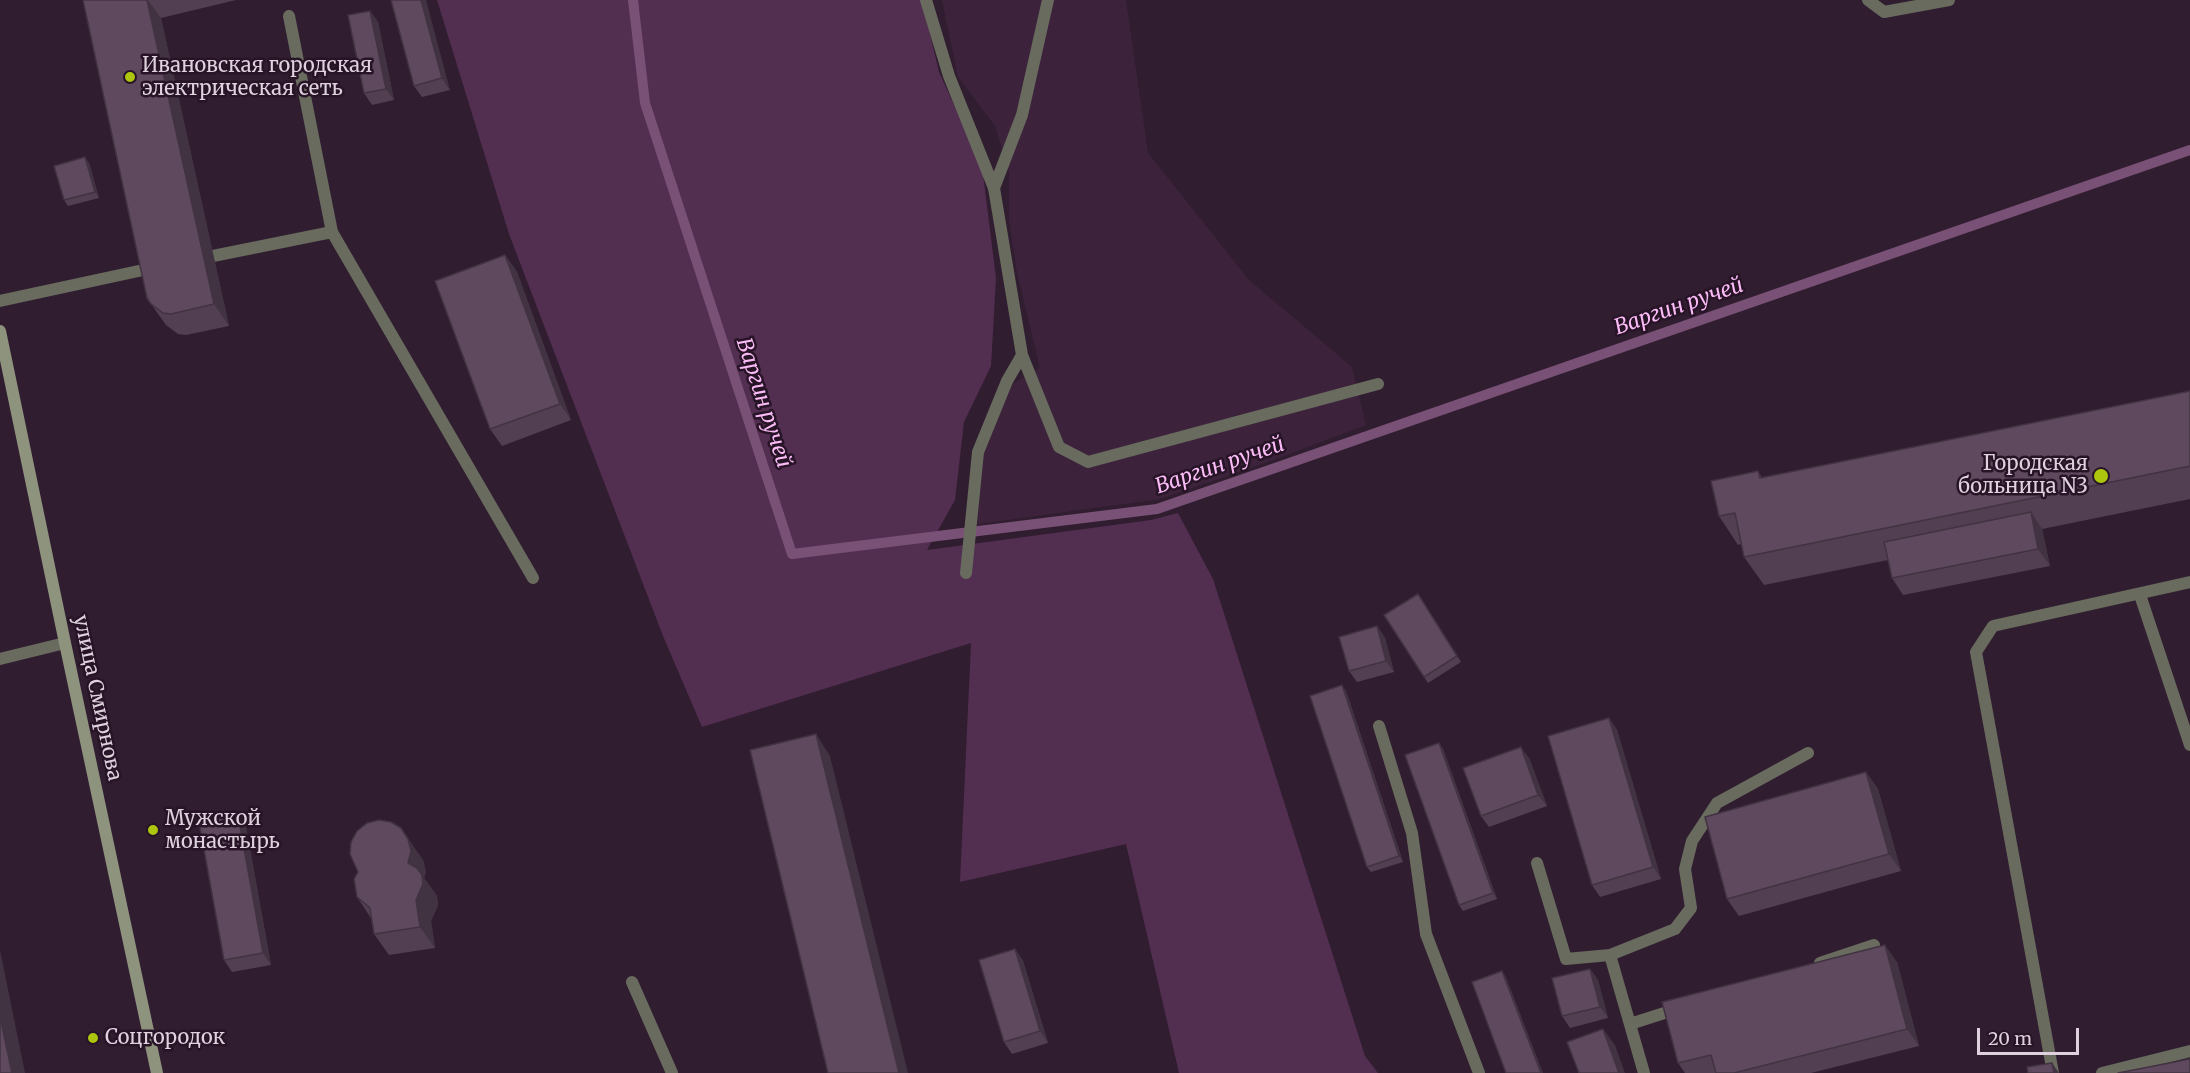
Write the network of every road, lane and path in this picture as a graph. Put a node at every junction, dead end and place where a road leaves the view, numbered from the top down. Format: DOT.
graph roads {
  1 [pos="926,0"];
  2 [pos="1048,0"];
  3 [pos="1868,0"];
  4 [pos="1949,0"];
  5 [pos="289,16"];
  6 [pos="994,188"];
  7 [pos="332,232"];
  8 [pos="191,260"];
  9 [pos="168,265"];
  10 [pos="0,301"];
  11 [pos="0,331"];
  12 [pos="1022,355"];
  13 [pos="1378,384"];
  14 [pos="966,573"];
  15 [pos="533,578"];
  16 [pos="2190,582"];
  17 [pos="2140,595"];
  18 [pos="65,643"];
  19 [pos="0,659"];
  20 [pos="1379,726"];
  21 [pos="2190,745"];
  22 [pos="1808,753"];
  23 [pos="1537,863"];
  24 [pos="1874,945"];
  25 [pos="1610,955"];
  26 [pos="1808,967"];
  27 [pos="632,982"];
  28 [pos="1697,1002"];
  29 [pos="1630,1024"];
  30 [pos="2190,1051"];
  31 [pos="157,1073"];
  32 [pos="672,1073"];
  33 [pos="1479,1073"];
  34 [pos="1644,1073"];
  35 [pos="2053,1073"];
  36 [pos="2102,1073"];
  1 -- 6 [label="street"];
  2 -- 6 [label="street"];
  3 -- 4 [label="street"];
  5 -- 7 [label="street"];
  6 -- 12 [label="street"];
  7 -- 8 [label="street"];
  7 -- 15 [label="street"];
  9 -- 10 [label="street"];
  11 -- 18 [label="main road, улица Смирнова"];
  12 -- 13 [label="street"];
  12 -- 14 [label="street"];
  16 -- 17 [label="street"];
  17 -- 21 [label="street"];
  17 -- 35 [label="street"];
  18 -- 19 [label="street"];
  18 -- 31 [label="main road, улица Смирнова"];
  20 -- 33 [label="street"];
  22 -- 25 [label="street"];
  23 -- 25 [label="street"];
  24 -- 26 [label="street"];
  25 -- 29 [label="street"];
  27 -- 32 [label="street"];
  28 -- 29 [label="street"];
  29 -- 34 [label="street"];
  30 -- 36 [label="street"];
}
